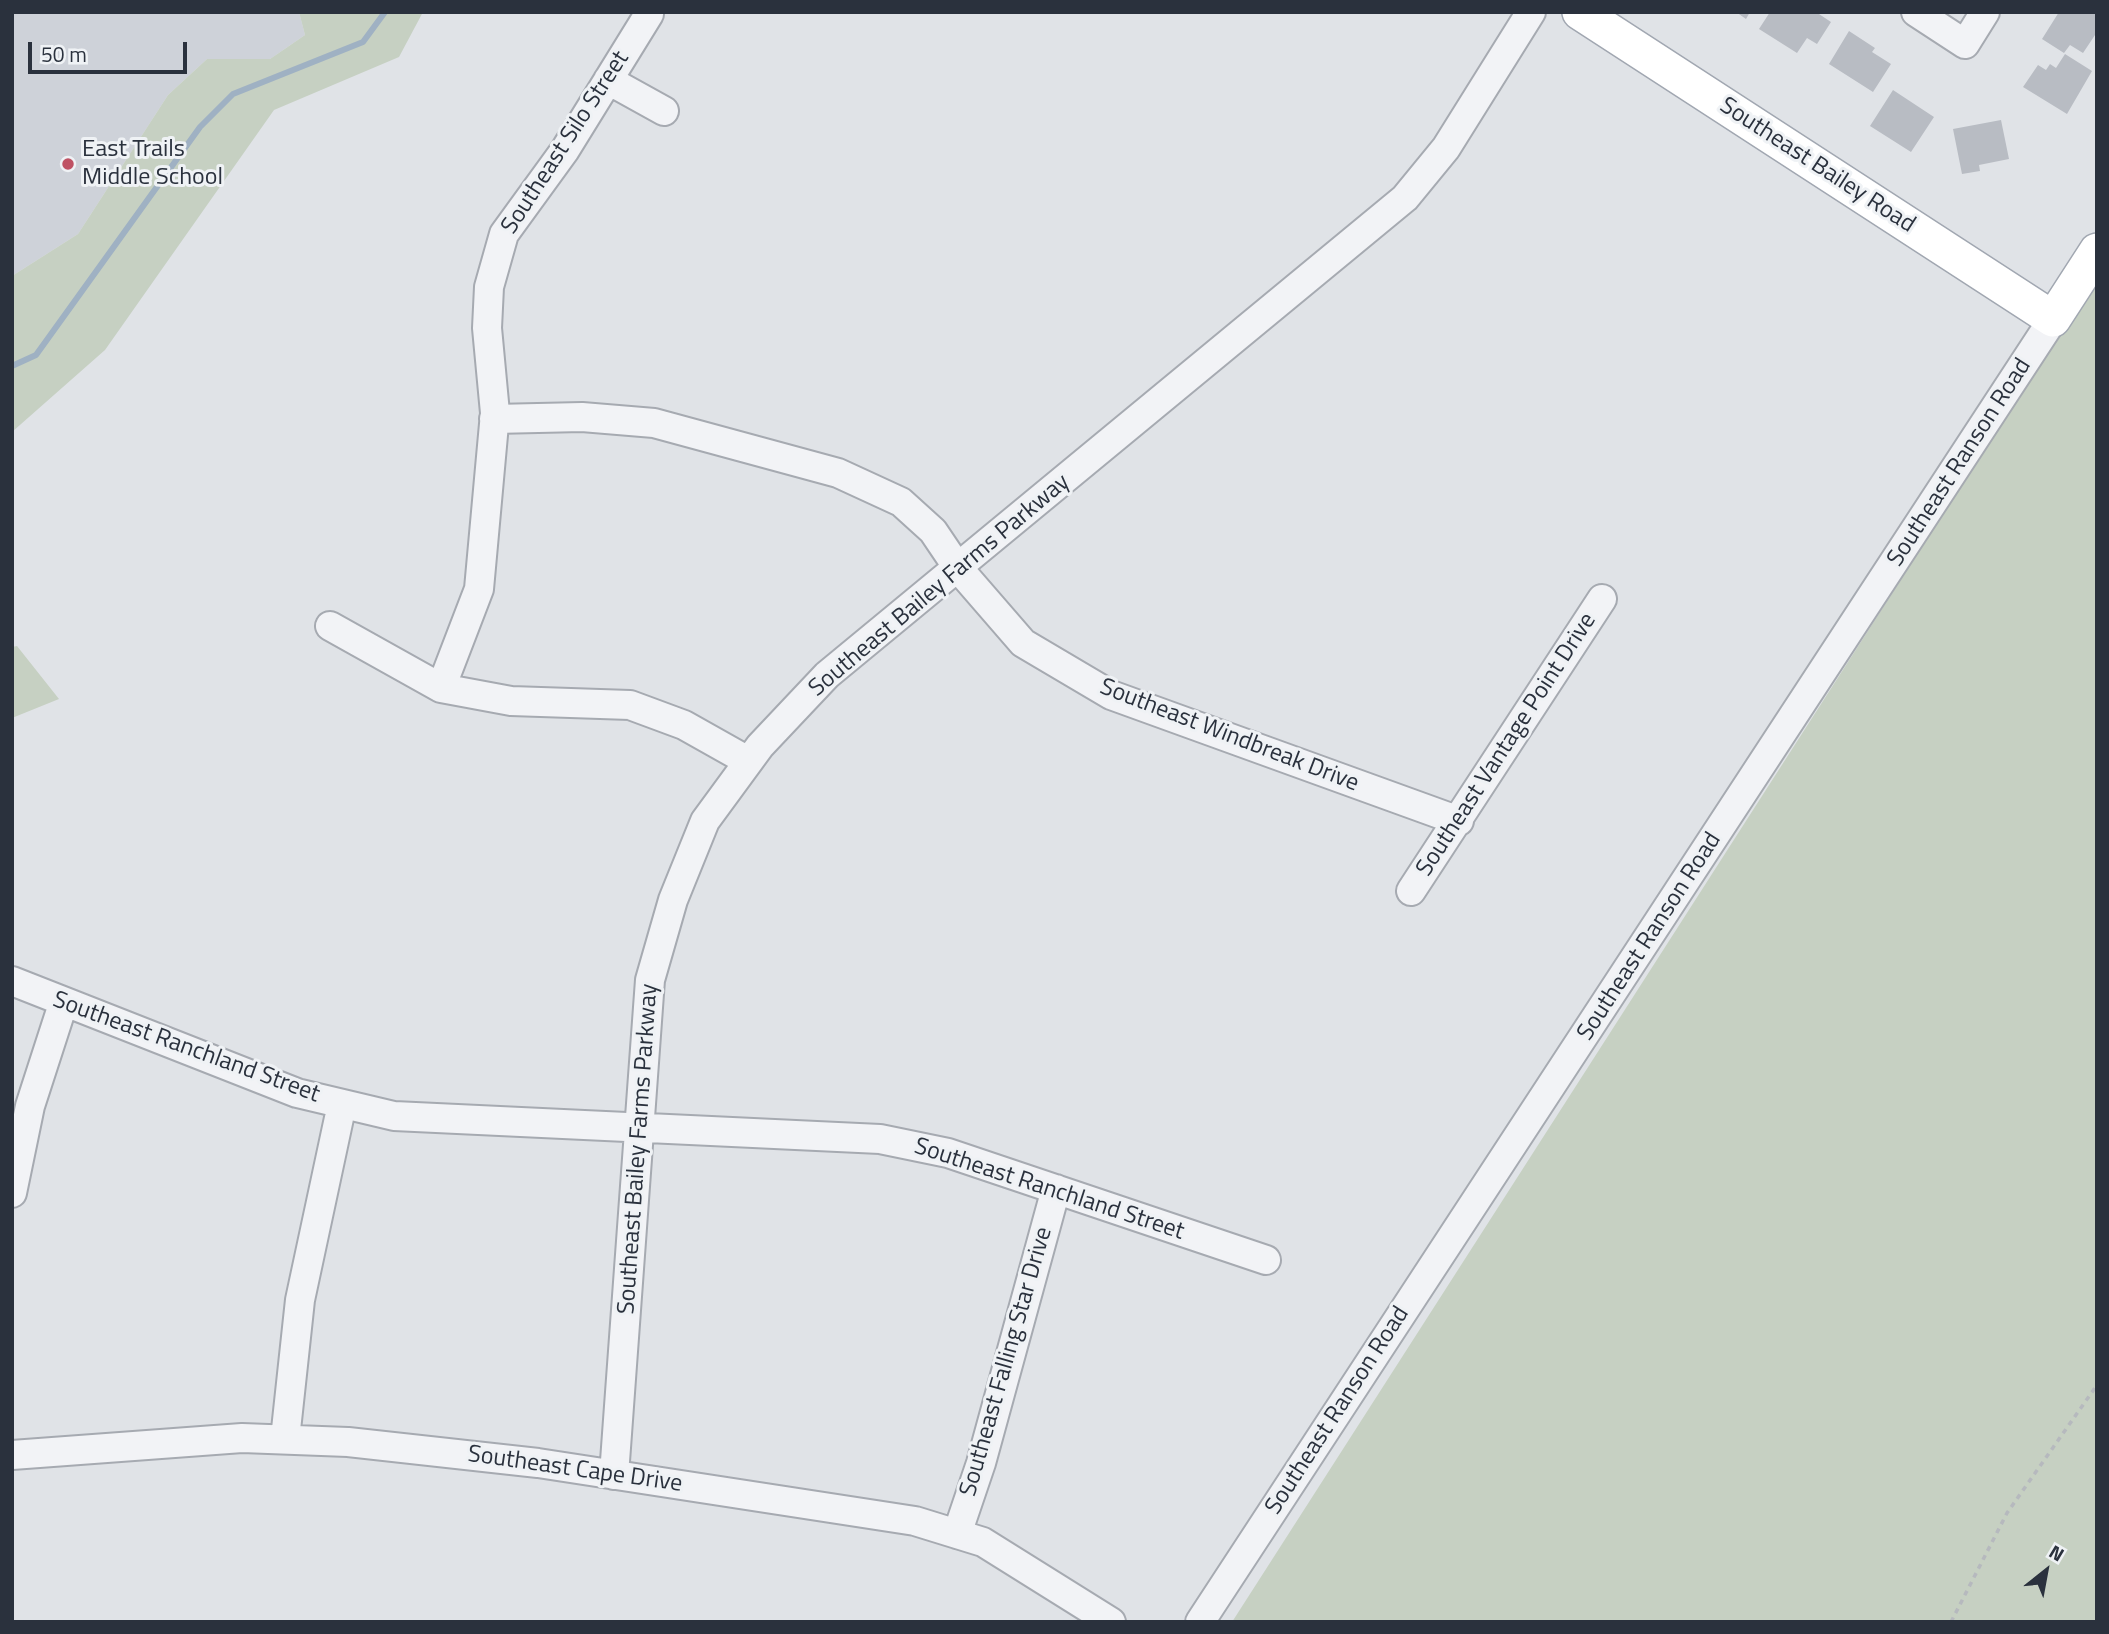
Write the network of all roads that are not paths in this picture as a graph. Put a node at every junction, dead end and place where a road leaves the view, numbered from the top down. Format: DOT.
graph roads {
  1 [pos="1531,12"];
  2 [pos="1580,12"];
  3 [pos="1916,12"];
  4 [pos="1985,12"];
  5 [pos="649,14"];
  6 [pos="608,80"];
  7 [pos="664,111"];
  8 [pos="2097,251"];
  9 [pos="2053,319"];
  10 [pos="494,419"];
  11 [pos="958,568"];
  12 [pos="1602,599"];
  13 [pos="330,626"];
  14 [pos="441,688"];
  15 [pos="748,761"];
  16 [pos="1460,821"];
  17 [pos="1411,891"];
  18 [pos="12,981"];
  19 [pos="63,1004"];
  20 [pos="342,1104"];
  21 [pos="640,1127"];
  22 [pos="1056,1189"];
  23 [pos="12,1193"];
  24 [pos="1266,1261"];
  25 [pos="285,1439"];
  26 [pos="12,1455"];
  27 [pos="614,1475"];
  28 [pos="957,1534"];
  29 [pos="1111,1622"];
  30 [pos="1200,1622"];
  1 -- 11 [label="street, Southeast Bailey Farms Parkway"];
  2 -- 9 [label="main road, Southeast Bailey Road"];
  3 -- 4 [label="street"];
  5 -- 6 [label="street, Southeast Silo Street"];
  6 -- 7 [label="street"];
  6 -- 10 [label="street, Southeast Silo Street"];
  8 -- 9 [label="main road, Southeast Ranson Road"];
  9 -- 30 [label="street, Southeast Ranson Road"];
  10 -- 11 [label="street, Southeast Windbreak Drive"];
  10 -- 14 [label="street, Southeast Silo Street"];
  11 -- 15 [label="street, Southeast Bailey Farms Parkway"];
  11 -- 16 [label="street, Southeast Windbreak Drive"];
  12 -- 16 [label="street, Southeast Vantage Point Drive"];
  13 -- 14 [label="street"];
  14 -- 15 [label="street"];
  15 -- 21 [label="street, Southeast Bailey Farms Parkway"];
  16 -- 17 [label="street, Southeast Vantage Point Drive"];
  18 -- 19 [label="street, Southeast Ranchland Street"];
  19 -- 20 [label="street, Southeast Ranchland Street"];
  19 -- 23 [label="street"];
  20 -- 21 [label="street, Southeast Ranchland Street"];
  20 -- 25 [label="street"];
  21 -- 22 [label="street, Southeast Ranchland Street"];
  21 -- 27 [label="street, Southeast Bailey Farms Parkway"];
  22 -- 24 [label="street, Southeast Ranchland Street"];
  22 -- 28 [label="street, Southeast Falling Star Drive"];
  25 -- 26 [label="street, Southeast Cape Drive"];
  25 -- 27 [label="street, Southeast Cape Drive"];
  27 -- 28 [label="street, Southeast Cape Drive"];
  28 -- 29 [label="street, Southeast Cape Drive"];
}
